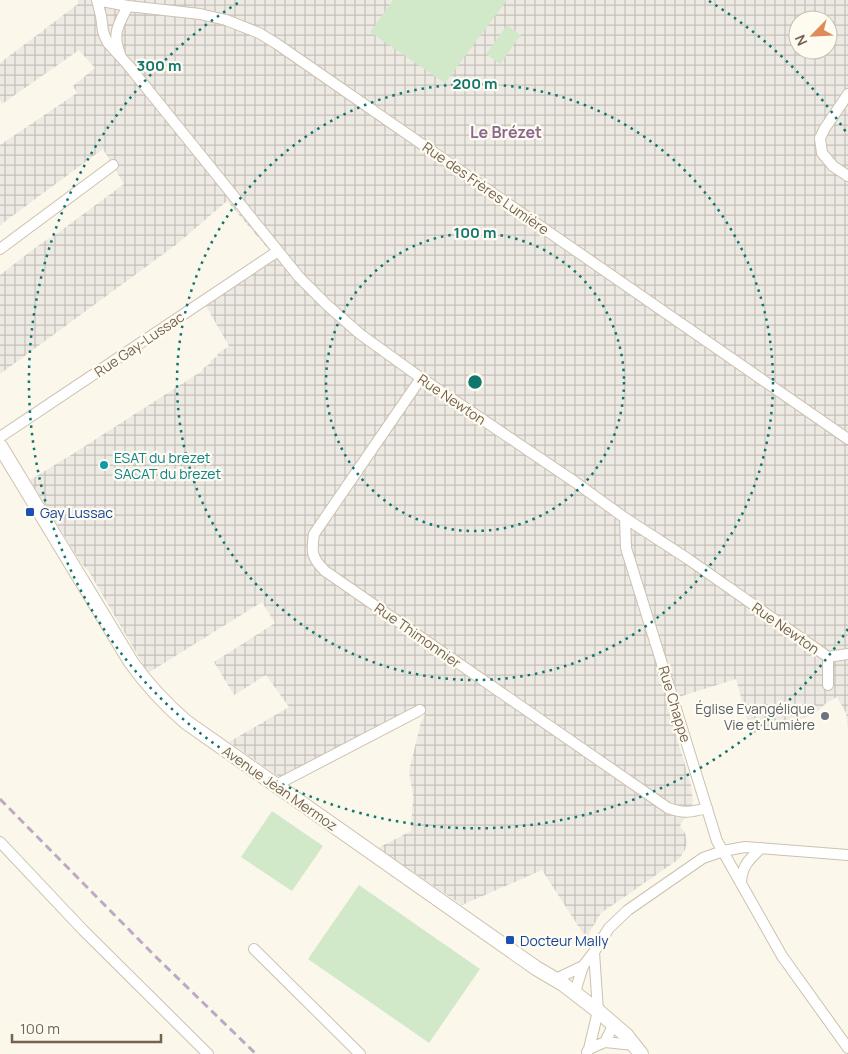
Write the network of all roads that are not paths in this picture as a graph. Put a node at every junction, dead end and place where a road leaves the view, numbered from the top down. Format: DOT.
graph roads {
  1 [pos="97,0"];
  2 [pos="128,6"];
  3 [pos="122,59"];
  4 [pos="848,94"];
  5 [pos="113,165"];
  6 [pos="848,176"];
  7 [pos="0,249"];
  8 [pos="278,251"];
  9 [pos="422,378"];
  10 [pos="0,437"];
  11 [pos="848,439"];
  12 [pos="0,446"];
  13 [pos="625,518"];
  14 [pos="848,654"];
  15 [pos="828,656"];
  16 [pos="828,685"];
  17 [pos="420,710"];
  18 [pos="276,785"];
  19 [pos="707,808"];
  20 [pos="0,842"];
  21 [pos="761,848"];
  22 [pos="723,851"];
  23 [pos="848,855"];
  24 [pos="741,884"];
  25 [pos="254,948"];
  26 [pos="594,952"];
  27 [pos="583,966"];
  28 [pos="554,980"];
  29 [pos="575,992"];
  30 [pos="598,1011"];
  31 [pos="614,1024"];
  32 [pos="605,1042"];
  33 [pos="848,1048"];
  34 [pos="638,1049"];
  35 [pos="586,1052"];
  36 [pos="208,1054"];
  37 [pos="360,1054"];
  1 -- 2 [label="street, Rue des Frères Lumière"];
  1 -- 3 [label="street, Rue Newton"];
  2 -- 3 [label="street, Rue Newton"];
  2 -- 11 [label="street, Rue des Frères Lumière"];
  3 -- 8 [label="street, Rue Newton"];
  4 -- 6 [label="street"];
  5 -- 7 [label="street"];
  8 -- 9 [label="street, Rue Newton"];
  8 -- 10 [label="street, Rue Gay-Lussac"];
  9 -- 13 [label="street, Rue Newton"];
  9 -- 19 [label="street, Rue Thimonnier"];
  12 -- 18 [label="main road, Avenue Jean Mermoz"];
  13 -- 15 [label="street, Rue Newton"];
  13 -- 19 [label="street, Rue Chappe"];
  14 -- 15 [label="street, Rue Newton"];
  15 -- 16 [label="street"];
  17 -- 18 [label="street"];
  18 -- 28 [label="main road, Avenue Jean Mermoz"];
  19 -- 22 [label="street, Rue Chappe"];
  20 -- 36 [label="street"];
  21 -- 22 [label="street"];
  21 -- 23 [label="street"];
  21 -- 24 [label="street"];
  22 -- 24 [label="street, Rue Chappe"];
  22 -- 26 [label="street"];
  24 -- 33 [label="street, Rue Chappe"];
  25 -- 37 [label="street"];
  26 -- 27 [label="street"];
  26 -- 30 [label="street"];
  27 -- 28 [label="street"];
  27 -- 29 [label="street"];
  28 -- 29 [label="main road, Avenue Jean Mermoz"];
  29 -- 30 [label="main road, Avenue Jean Mermoz"];
  30 -- 31 [label="main road, Avenue Jean Mermoz"];
  30 -- 35 [label="street"];
  31 -- 32 [label="street"];
  31 -- 34 [label="main road, Avenue Jean Mermoz"];
  32 -- 34 [label="street"];
  32 -- 35 [label="street"];
}
